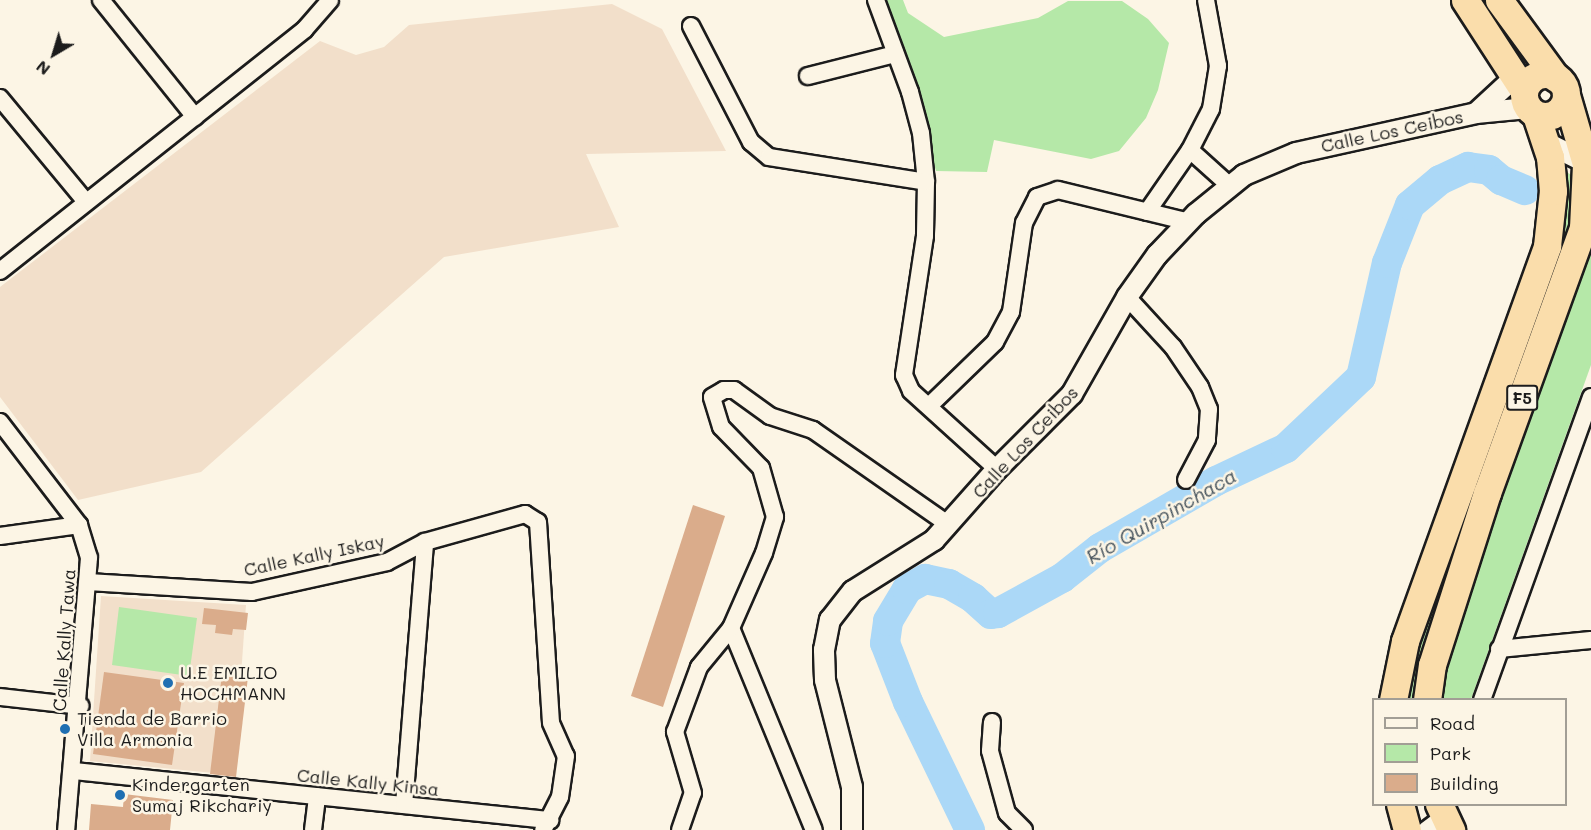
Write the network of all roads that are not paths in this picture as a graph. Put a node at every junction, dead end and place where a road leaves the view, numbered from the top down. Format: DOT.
graph roads {
  1 [pos="102,0"];
  2 [pos="330,0"];
  3 [pos="876,0"];
  4 [pos="1206,0"];
  5 [pos="1465,0"];
  6 [pos="1498,0"];
  7 [pos="692,26"];
  8 [pos="895,54"];
  9 [pos="808,76"];
  10 [pos="1561,87"];
  11 [pos="0,98"];
  12 [pos="1526,98"];
  13 [pos="1476,113"];
  14 [pos="195,117"];
  15 [pos="1547,143"];
  16 [pos="1190,150"];
  17 [pos="1589,165"];
  18 [pos="926,182"];
  19 [pos="1230,186"];
  20 [pos="86,202"];
  21 [pos="1148,212"];
  22 [pos="1189,222"];
  23 [pos="1587,225"];
  24 [pos="0,271"];
  25 [pos="1127,297"];
  26 [pos="1591,397"];
  27 [pos="929,406"];
  28 [pos="0,422"];
  29 [pos="997,469"];
  30 [pos="1186,480"];
  31 [pos="79,525"];
  32 [pos="949,525"];
  33 [pos="0,536"];
  34 [pos="425,542"];
  35 [pos="88,582"];
  36 [pos="731,628"];
  37 [pos="1591,640"];
  38 [pos="1499,649"];
  39 [pos="0,697"];
  40 [pos="1393,698"];
  41 [pos="1427,698"];
  42 [pos="1482,698"];
  43 [pos="80,706"];
  44 [pos="992,722"];
  45 [pos="74,771"];
  46 [pos="317,796"];
  47 [pos="404,805"];
  48 [pos="1401,806"];
  49 [pos="547,825"];
  50 [pos="66,830"];
  51 [pos="313,830"];
  52 [pos="680,830"];
  53 [pos="814,830"];
  54 [pos="852,830"];
  55 [pos="1024,830"];
  56 [pos="1407,830"];
  1 -- 14 [label="street"];
  2 -- 14 [label="street"];
  3 -- 8 [label="street"];
  4 -- 16 [label="street"];
  5 -- 12 [label="highway, F5"];
  6 -- 10 [label="highway, F5"];
  7 -- 18 [label="street"];
  8 -- 9 [label="street"];
  8 -- 18 [label="street"];
  10 -- 12 [label="highway"];
  10 -- 12 [label="highway"];
  10 -- 17 [label="highway, F5"];
  11 -- 20 [label="street"];
  12 -- 13 [label="street, Calle Los Ceibos"];
  12 -- 13 [label="street, Calle Los Ceibos"];
  12 -- 15 [label="highway, F5"];
  13 -- 19 [label="street, Calle Los Ceibos"];
  14 -- 20 [label="street"];
  15 -- 17 [label="street"];
  15 -- 40 [label="highway, F5"];
  16 -- 19 [label="street"];
  16 -- 21 [label="street"];
  17 -- 23 [label="highway, F5"];
  18 -- 27 [label="street"];
  19 -- 22 [label="street, Calle Los Ceibos"];
  20 -- 24 [label="street"];
  21 -- 22 [label="street"];
  21 -- 27 [label="street"];
  22 -- 25 [label="street, Calle Los Ceibos"];
  23 -- 41 [label="highway, F5"];
  25 -- 29 [label="street, Calle Los Ceibos"];
  25 -- 30 [label="street"];
  26 -- 38 [label="street"];
  27 -- 29 [label="street"];
  28 -- 31 [label="street"];
  29 -- 32 [label="street, Calle Los Ceibos"];
  31 -- 33 [label="street"];
  31 -- 35 [label="street, Calle Kally Tawa"];
  32 -- 36 [label="street"];
  32 -- 54 [label="street, Calle Los Ceibos"];
  34 -- 35 [label="street, Calle Kally Iskay"];
  34 -- 47 [label="street"];
  34 -- 49 [label="street, Calle Kally Iskay"];
  35 -- 43 [label="street, Calle Kally Tawa"];
  36 -- 52 [label="street"];
  36 -- 53 [label="street"];
  37 -- 38 [label="street"];
  38 -- 42 [label="street"];
  39 -- 43 [label="street"];
  43 -- 45 [label="street, Calle Kally Tawa"];
  44 -- 55 [label="street"];
  45 -- 46 [label="street, Calle Kally Kinsa"];
  45 -- 50 [label="street, Calle Kally Tawa"];
  46 -- 47 [label="street, Calle Kally Kinsa"];
  46 -- 51 [label="street"];
  47 -- 49 [label="street, Calle Kally Kinsa"];
  48 -- 56 [label="highway"];
}
